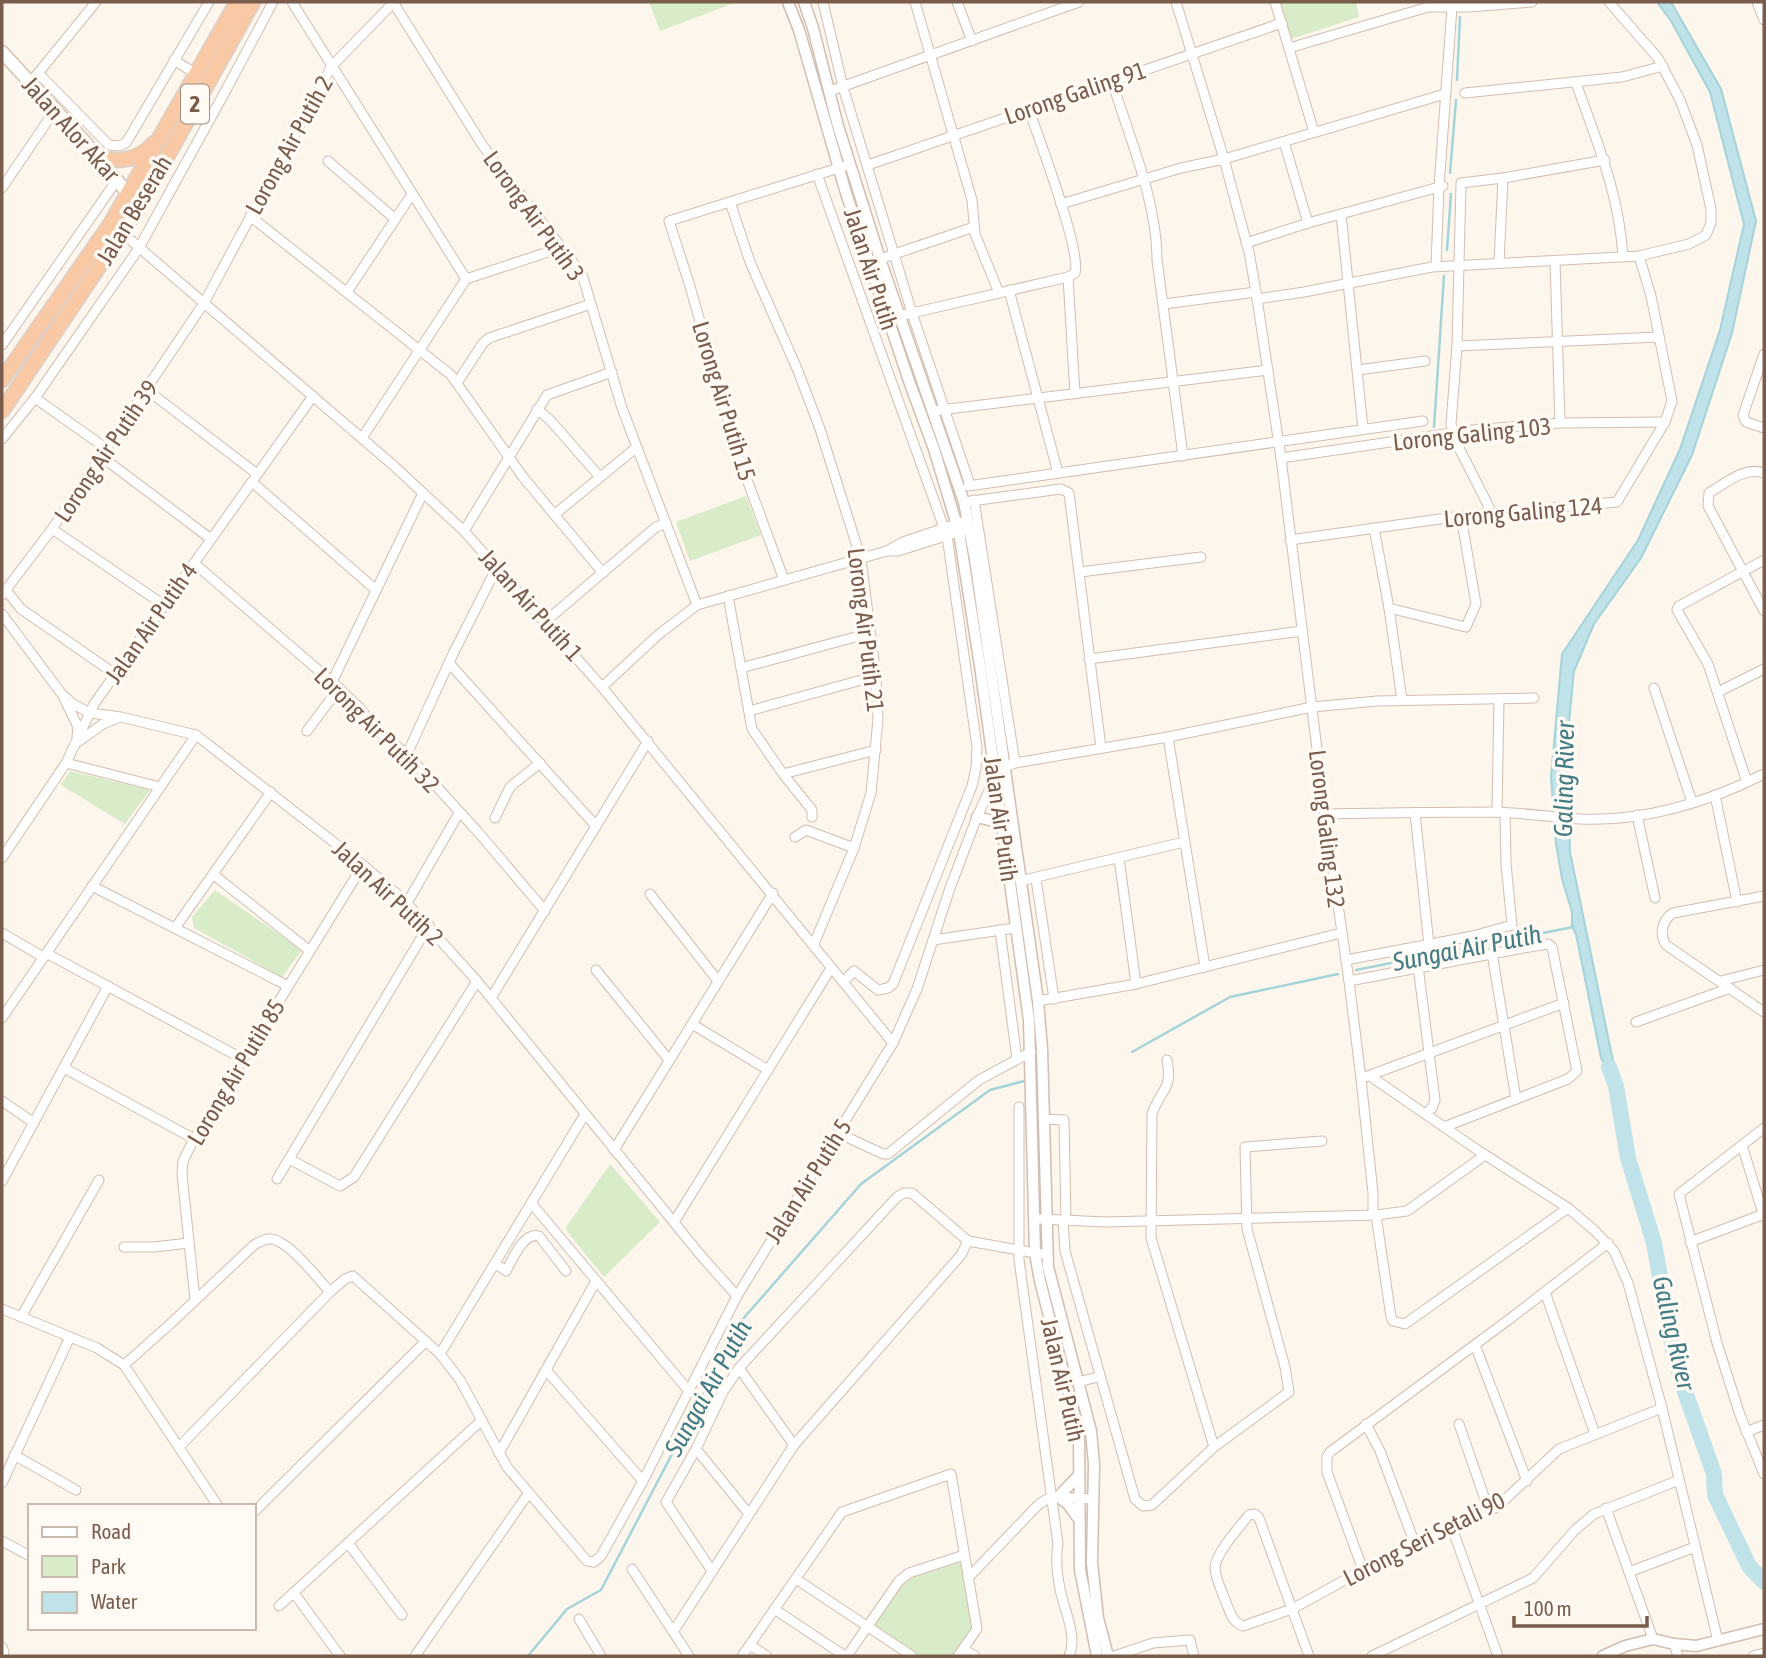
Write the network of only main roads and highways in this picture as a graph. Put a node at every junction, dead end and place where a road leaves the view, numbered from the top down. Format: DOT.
graph roads {
  1 [pos="237,2"];
  2 [pos="253,2"];
  3 [pos="2,52"];
  4 [pos="160,136"];
  5 [pos="98,158"];
  6 [pos="129,194"];
  7 [pos="139,207"];
  8 [pos="2,380"];
  9 [pos="2,411"];
  1 -- 4 [label="highway, Jalan Beserah / 2"];
  2 -- 7 [label="highway, Jalan Beserah / 2"];
  3 -- 5 [label="main road, Jalan Alor Akar"];
  4 -- 5 [label="highway"];
  4 -- 6 [label="highway, Jalan Beserah / 2"];
  5 -- 6 [label="main road, Jalan Alor Akar"];
  6 -- 7 [label="main road, Jalan Alor Akar"];
  6 -- 8 [label="highway, Jalan Beserah / 2"];
  7 -- 9 [label="highway, Jalan Beserah / 2"];
}
